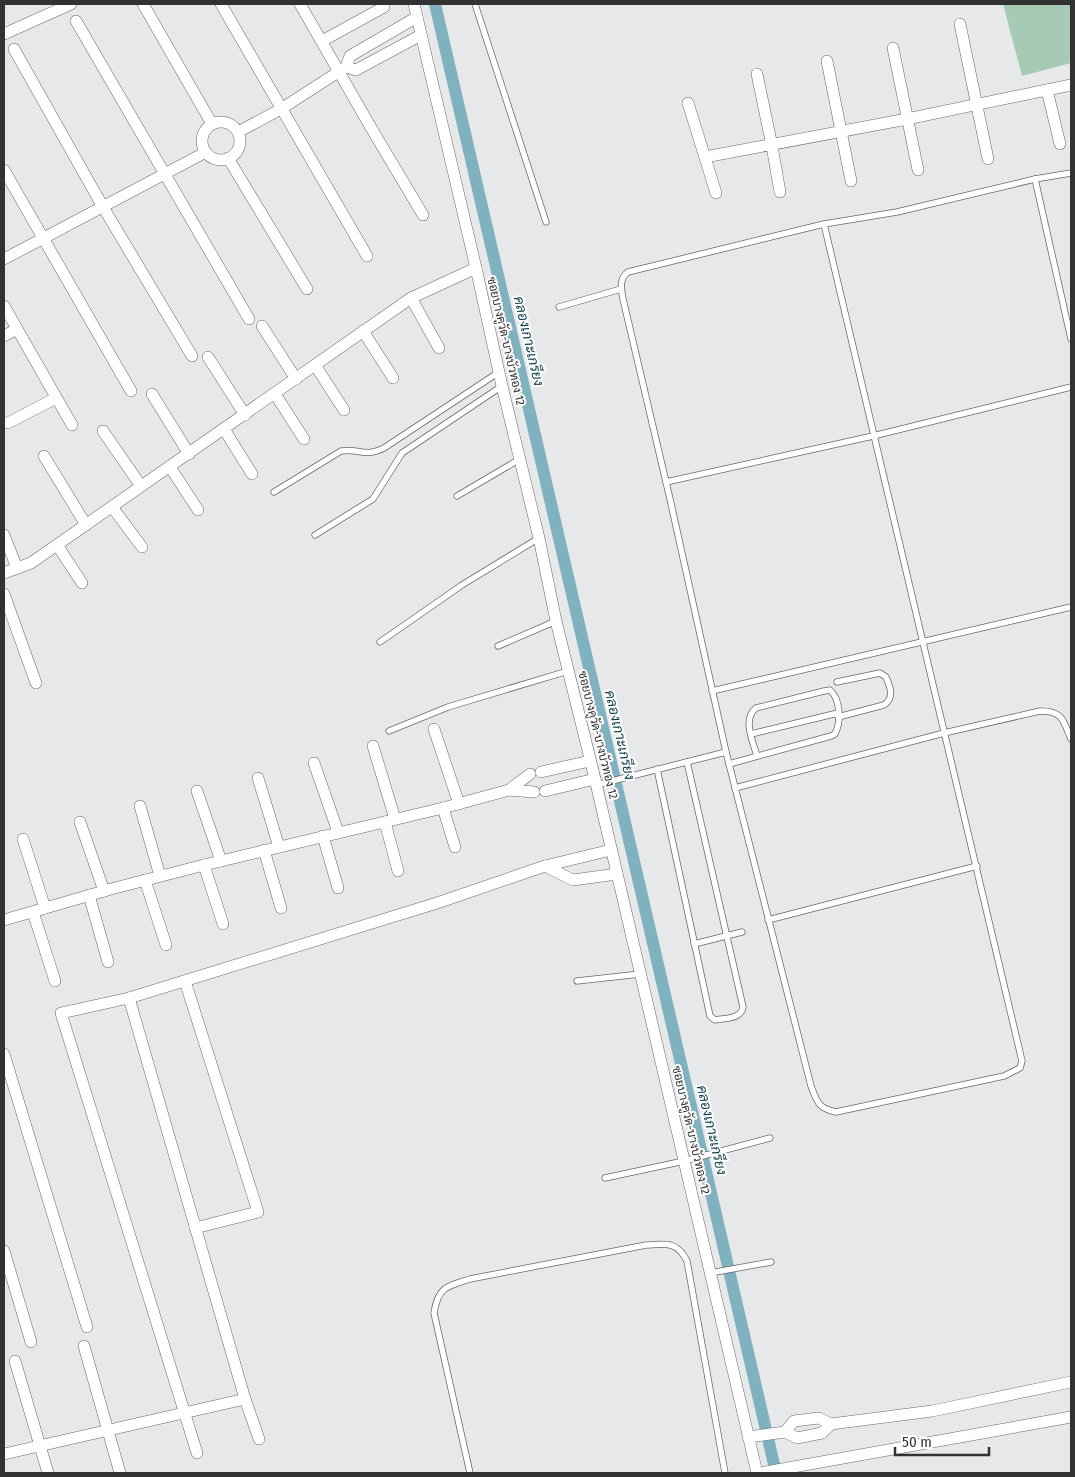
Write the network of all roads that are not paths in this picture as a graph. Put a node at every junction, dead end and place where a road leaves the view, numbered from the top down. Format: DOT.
graph roads {
  1 [pos="142,4"];
  2 [pos="221,4"];
  3 [pos="300,4"];
  4 [pos="414,4"];
  5 [pos="475,4"];
  6 [pos="65,5"];
  7 [pos="384,7"];
  8 [pos="417,17"];
  9 [pos="76,21"];
  10 [pos="960,24"];
  11 [pos="4,34"];
  12 [pos="421,35"];
  13 [pos="322,41"];
  14 [pos="893,48"];
  15 [pos="14,49"];
  16 [pos="827,62"];
  17 [pos="342,69"];
  18 [pos="757,74"];
  19 [pos="1071,85"];
  20 [pos="1047,90"];
  21 [pos="688,103"];
  22 [pos="976,106"];
  23 [pos="281,109"];
  24 [pos="907,119"];
  25 [pos="212,124"];
  26 [pos="238,132"];
  27 [pos="842,132"];
  28 [pos="1060,144"];
  29 [pos="772,146"];
  30 [pos="206,152"];
  31 [pos="706,157"];
  32 [pos="228,158"];
  33 [pos="988,159"];
  34 [pos="4,170"];
  35 [pos="918,170"];
  36 [pos="1071,173"];
  37 [pos="165,174"];
  38 [pos="1034,180"];
  39 [pos="851,181"];
  40 [pos="780,192"];
  41 [pos="716,193"];
  42 [pos="104,207"];
  43 [pos="424,215"];
  44 [pos="546,222"];
  45 [pos="824,224"];
  46 [pos="44,237"];
  47 [pos="367,256"];
  48 [pos="4,259"];
  49 [pos="476,268"];
  50 [pos="621,289"];
  51 [pos="307,290"];
  52 [pos="412,298"];
  53 [pos="4,306"];
  54 [pos="559,307"];
  55 [pos="249,319"];
  56 [pos="262,326"];
  57 [pos="17,329"];
  58 [pos="363,331"];
  59 [pos="4,336"];
  60 [pos="1071,339"];
  61 [pos="439,348"];
  62 [pos="192,356"];
  63 [pos="208,357"];
  64 [pos="315,365"];
  65 [pos="499,372"];
  66 [pos="393,378"];
  67 [pos="296,379"];
  68 [pos="502,386"];
  69 [pos="1071,386"];
  70 [pos="131,391"];
  71 [pos="152,394"];
  72 [pos="274,394"];
  73 [pos="56,398"];
  74 [pos="344,410"];
  75 [pos="245,415"];
  76 [pos="8,423"];
  77 [pos="72,425"];
  78 [pos="224,429"];
  79 [pos="103,431"];
  80 [pos="873,436"];
  81 [pos="304,439"];
  82 [pos="189,454"];
  83 [pos="44,456"];
  84 [pos="520,458"];
  85 [pos="170,467"];
  86 [pos="252,474"];
  87 [pos="666,482"];
  88 [pos="141,486"];
  89 [pos="274,492"];
  90 [pos="457,496"];
  91 [pos="112,507"];
  92 [pos="198,510"];
  93 [pos="86,525"];
  94 [pos="4,535"];
  95 [pos="315,536"];
  96 [pos="539,538"];
  97 [pos="57,545"];
  98 [pos="142,547"];
  99 [pos="17,568"];
  100 [pos="4,573"];
  101 [pos="82,583"];
  102 [pos="4,594"];
  103 [pos="1071,607"];
  104 [pos="556,621"];
  105 [pos="380,642"];
  106 [pos="922,642"];
  107 [pos="498,646"];
  108 [pos="568,671"];
  109 [pos="837,682"];
  110 [pos="36,683"];
  111 [pos="712,691"];
  112 [pos="838,715"];
  113 [pos="434,729"];
  114 [pos="389,731"];
  115 [pos="944,733"];
  116 [pos="751,734"];
  117 [pos="1071,739"];
  118 [pos="373,746"];
  119 [pos="726,752"];
  120 [pos="757,756"];
  121 [pos="590,760"];
  122 [pos="687,762"];
  123 [pos="314,763"];
  124 [pos="729,764"];
  125 [pos="657,769"];
  126 [pos="258,778"];
  127 [pos="595,782"];
  128 [pos="735,788"];
  129 [pos="509,790"];
  130 [pos="197,791"];
  131 [pos="459,804"];
  132 [pos="140,806"];
  133 [pos="443,808"];
  134 [pos="390,820"];
  135 [pos="80,822"];
  136 [pos="338,832"];
  137 [pos="323,836"];
  138 [pos="23,839"];
  139 [pos="279,847"];
  140 [pos="455,847"];
  141 [pos="264,850"];
  142 [pos="611,850"];
  143 [pos="221,861"];
  144 [pos="204,864"];
  145 [pos="545,866"];
  146 [pos="977,866"];
  147 [pos="398,871"];
  148 [pos="617,874"];
  149 [pos="160,876"];
  150 [pos="146,880"];
  151 [pos="338,888"];
  152 [pos="104,891"];
  153 [pos="88,895"];
  154 [pos="45,908"];
  155 [pos="282,908"];
  156 [pos="33,912"];
  157 [pos="4,920"];
  158 [pos="768,920"];
  159 [pos="224,924"];
  160 [pos="742,932"];
  161 [pos="726,936"];
  162 [pos="694,944"];
  163 [pos="166,945"];
  164 [pos="108,962"];
  165 [pos="640,974"];
  166 [pos="185,980"];
  167 [pos="55,981"];
  168 [pos="577,981"];
  169 [pos="129,998"];
  170 [pos="4,1054"];
  171 [pos="770,1138"];
  172 [pos="684,1161"];
  173 [pos="605,1178"];
  174 [pos="195,1228"];
  175 [pos="4,1251"];
  176 [pos="771,1262"];
  177 [pos="710,1273"];
  178 [pos="87,1327"];
  179 [pos="31,1342"];
  180 [pos="84,1346"];
  181 [pos="15,1361"];
  182 [pos="1071,1382"];
  183 [pos="245,1399"];
  184 [pos="185,1412"];
  185 [pos="1071,1417"];
  186 [pos="831,1424"];
  187 [pos="108,1430"];
  188 [pos="783,1432"];
  189 [pos="748,1437"];
  190 [pos="258,1439"];
  191 [pos="40,1446"];
  192 [pos="197,1453"];
  193 [pos="4,1454"];
  194 [pos="48,1473"];
  195 [pos="120,1473"];
  196 [pos="470,1473"];
  197 [pos="725,1473"];
  198 [pos="762,1473"];
  1 -- 25 [label="street"];
  2 -- 23 [label="street"];
  3 -- 13 [label="street"];
  4 -- 8 [label="street, ซอยบางคูวัด-บางบัวทอง 12"];
  5 -- 44 [label="lane"];
  6 -- 11 [label="street"];
  7 -- 13 [label="street"];
  8 -- 12 [label="street, ซอยบางคูวัด-บางบัวทอง 12"];
  8 -- 17 [label="street"];
  9 -- 37 [label="street"];
  10 -- 22 [label="street"];
  12 -- 17 [label="street"];
  12 -- 49 [label="street, ซอยบางคูวัด-บางบัวทอง 12"];
  13 -- 17 [label="street"];
  14 -- 24 [label="street"];
  15 -- 42 [label="street"];
  16 -- 27 [label="street"];
  17 -- 23 [label="street"];
  17 -- 43 [label="street"];
  18 -- 29 [label="street"];
  19 -- 20 [label="street"];
  20 -- 22 [label="street"];
  20 -- 28 [label="street"];
  21 -- 31 [label="street"];
  22 -- 24 [label="street"];
  22 -- 33 [label="street"];
  23 -- 26 [label="street"];
  23 -- 47 [label="street"];
  24 -- 27 [label="street"];
  24 -- 35 [label="street"];
  25 -- 26 [label="street"];
  25 -- 30 [label="street"];
  26 -- 32 [label="street"];
  27 -- 29 [label="street"];
  27 -- 39 [label="street"];
  29 -- 31 [label="street"];
  29 -- 40 [label="street"];
  30 -- 32 [label="street"];
  30 -- 37 [label="street"];
  31 -- 41 [label="street"];
  32 -- 51 [label="street"];
  34 -- 46 [label="street"];
  36 -- 38 [label="lane"];
  37 -- 42 [label="street"];
  37 -- 55 [label="street"];
  38 -- 45 [label="lane"];
  38 -- 60 [label="lane"];
  42 -- 46 [label="street"];
  42 -- 62 [label="street"];
  45 -- 50 [label="lane"];
  45 -- 80 [label="lane"];
  46 -- 48 [label="street"];
  46 -- 70 [label="street"];
  49 -- 52 [label="street"];
  49 -- 65 [label="street, ซอยบางคูวัด-บางบัวทอง 12"];
  50 -- 54 [label="lane"];
  50 -- 87 [label="lane"];
  52 -- 58 [label="street"];
  52 -- 61 [label="street"];
  53 -- 57 [label="street"];
  56 -- 67 [label="street"];
  57 -- 59 [label="street"];
  57 -- 73 [label="street"];
  58 -- 64 [label="street"];
  58 -- 66 [label="street"];
  63 -- 75 [label="street"];
  64 -- 67 [label="street"];
  64 -- 74 [label="street"];
  65 -- 68 [label="street, ซอยบางคูวัด-บางบัวทอง 12"];
  65 -- 89 [label="lane"];
  67 -- 72 [label="street"];
  68 -- 84 [label="street, ซอยบางคูวัด-บางบัวทอง 12"];
  68 -- 95 [label="lane"];
  69 -- 80 [label="lane"];
  71 -- 82 [label="street"];
  72 -- 75 [label="street"];
  72 -- 81 [label="street"];
  73 -- 76 [label="street"];
  73 -- 77 [label="street"];
  75 -- 78 [label="street"];
  78 -- 82 [label="street"];
  78 -- 86 [label="street"];
  79 -- 88 [label="street"];
  80 -- 87 [label="lane"];
  80 -- 106 [label="lane"];
  82 -- 85 [label="street"];
  83 -- 93 [label="street"];
  84 -- 90 [label="lane"];
  84 -- 96 [label="street, ซอยบางคูวัด-บางบัวทอง 12"];
  85 -- 88 [label="street"];
  85 -- 92 [label="street"];
  87 -- 111 [label="lane"];
  88 -- 91 [label="street"];
  91 -- 93 [label="street"];
  91 -- 98 [label="street"];
  93 -- 97 [label="street"];
  94 -- 99 [label="street"];
  96 -- 104 [label="street, ซอยบางคูวัด-บางบัวทอง 12"];
  96 -- 105 [label="lane"];
  97 -- 99 [label="street"];
  97 -- 101 [label="street"];
  99 -- 100 [label="street"];
  102 -- 110 [label="street"];
  103 -- 106 [label="lane"];
  104 -- 107 [label="lane"];
  104 -- 108 [label="street, ซอยบางคูวัด-บางบัวทอง 12"];
  106 -- 111 [label="lane"];
  106 -- 115 [label="lane"];
  108 -- 114 [label="lane"];
  108 -- 121 [label="street, ซอยบางคูวัด-บางบัวทอง 12"];
  109 -- 112 [label="lane"];
  111 -- 119 [label="lane"];
  112 -- 116 [label="lane"];
  112 -- 116 [label="lane"];
  112 -- 120 [label="lane"];
  113 -- 131 [label="street"];
  115 -- 117 [label="lane"];
  115 -- 128 [label="lane"];
  115 -- 146 [label="lane"];
  116 -- 120 [label="lane"];
  118 -- 134 [label="street"];
  119 -- 122 [label="lane"];
  119 -- 124 [label="lane"];
  120 -- 124 [label="lane"];
  121 -- 127 [label="street, ซอยบางคูวัด-บางบัวทอง 12"];
  121 -- 129 [label="street"];
  122 -- 125 [label="lane"];
  122 -- 161 [label="lane"];
  123 -- 136 [label="street"];
  124 -- 128 [label="lane"];
  125 -- 127 [label="lane"];
  125 -- 162 [label="lane"];
  126 -- 139 [label="street"];
  127 -- 129 [label="street"];
  127 -- 142 [label="street, ซอยบางคูวัด-บางบัวทอง 12"];
  128 -- 158 [label="lane"];
  129 -- 131 [label="street"];
  130 -- 143 [label="street"];
  131 -- 133 [label="street"];
  132 -- 149 [label="street"];
  133 -- 134 [label="street"];
  133 -- 140 [label="street"];
  134 -- 136 [label="street"];
  134 -- 147 [label="street"];
  135 -- 152 [label="street"];
  136 -- 137 [label="street"];
  137 -- 139 [label="street"];
  137 -- 151 [label="street"];
  138 -- 154 [label="street"];
  139 -- 141 [label="street"];
  141 -- 143 [label="street"];
  141 -- 155 [label="street"];
  142 -- 145 [label="street"];
  142 -- 148 [label="street, ซอยบางคูวัด-บางบัวทอง 12"];
  143 -- 144 [label="street"];
  144 -- 149 [label="street"];
  144 -- 159 [label="street"];
  145 -- 148 [label="street"];
  145 -- 166 [label="street"];
  146 -- 158 [label="lane"];
  146 -- 158 [label="lane"];
  148 -- 165 [label="street, ซอยบางคูวัด-บางบัวทอง 12"];
  149 -- 150 [label="street"];
  150 -- 152 [label="street"];
  150 -- 163 [label="street"];
  152 -- 153 [label="street"];
  153 -- 154 [label="street"];
  153 -- 164 [label="street"];
  154 -- 156 [label="street"];
  156 -- 157 [label="street"];
  156 -- 167 [label="street"];
  160 -- 161 [label="lane"];
  161 -- 162 [label="lane"];
  161 -- 162 [label="lane"];
  165 -- 168 [label="lane"];
  165 -- 172 [label="street, ซอยบางคูวัด-บางบัวทอง 12"];
  166 -- 169 [label="street"];
  166 -- 174 [label="street"];
  169 -- 174 [label="street"];
  169 -- 184 [label="street"];
  170 -- 178 [label="street"];
  171 -- 172 [label="lane"];
  172 -- 173 [label="lane"];
  172 -- 177 [label="street, ซอยบางคูวัด-บางบัวทอง 12"];
  174 -- 183 [label="street"];
  175 -- 179 [label="street"];
  176 -- 177 [label="lane"];
  177 -- 189 [label="street, ซอยบางคูวัด-บางบัวทอง 12"];
  180 -- 187 [label="street"];
  181 -- 191 [label="street"];
  182 -- 186 [label="street"];
  183 -- 184 [label="street"];
  183 -- 190 [label="street"];
  184 -- 187 [label="street"];
  184 -- 192 [label="street"];
  185 -- 198 [label="street"];
  186 -- 188 [label="street"];
  186 -- 188 [label="street"];
  187 -- 191 [label="street"];
  187 -- 195 [label="street"];
  188 -- 189 [label="street"];
  189 -- 198 [label="street, ซอยบางคูวัด-บางบัวทอง 12"];
  191 -- 193 [label="street"];
  191 -- 194 [label="street"];
  196 -- 197 [label="lane"];
}
